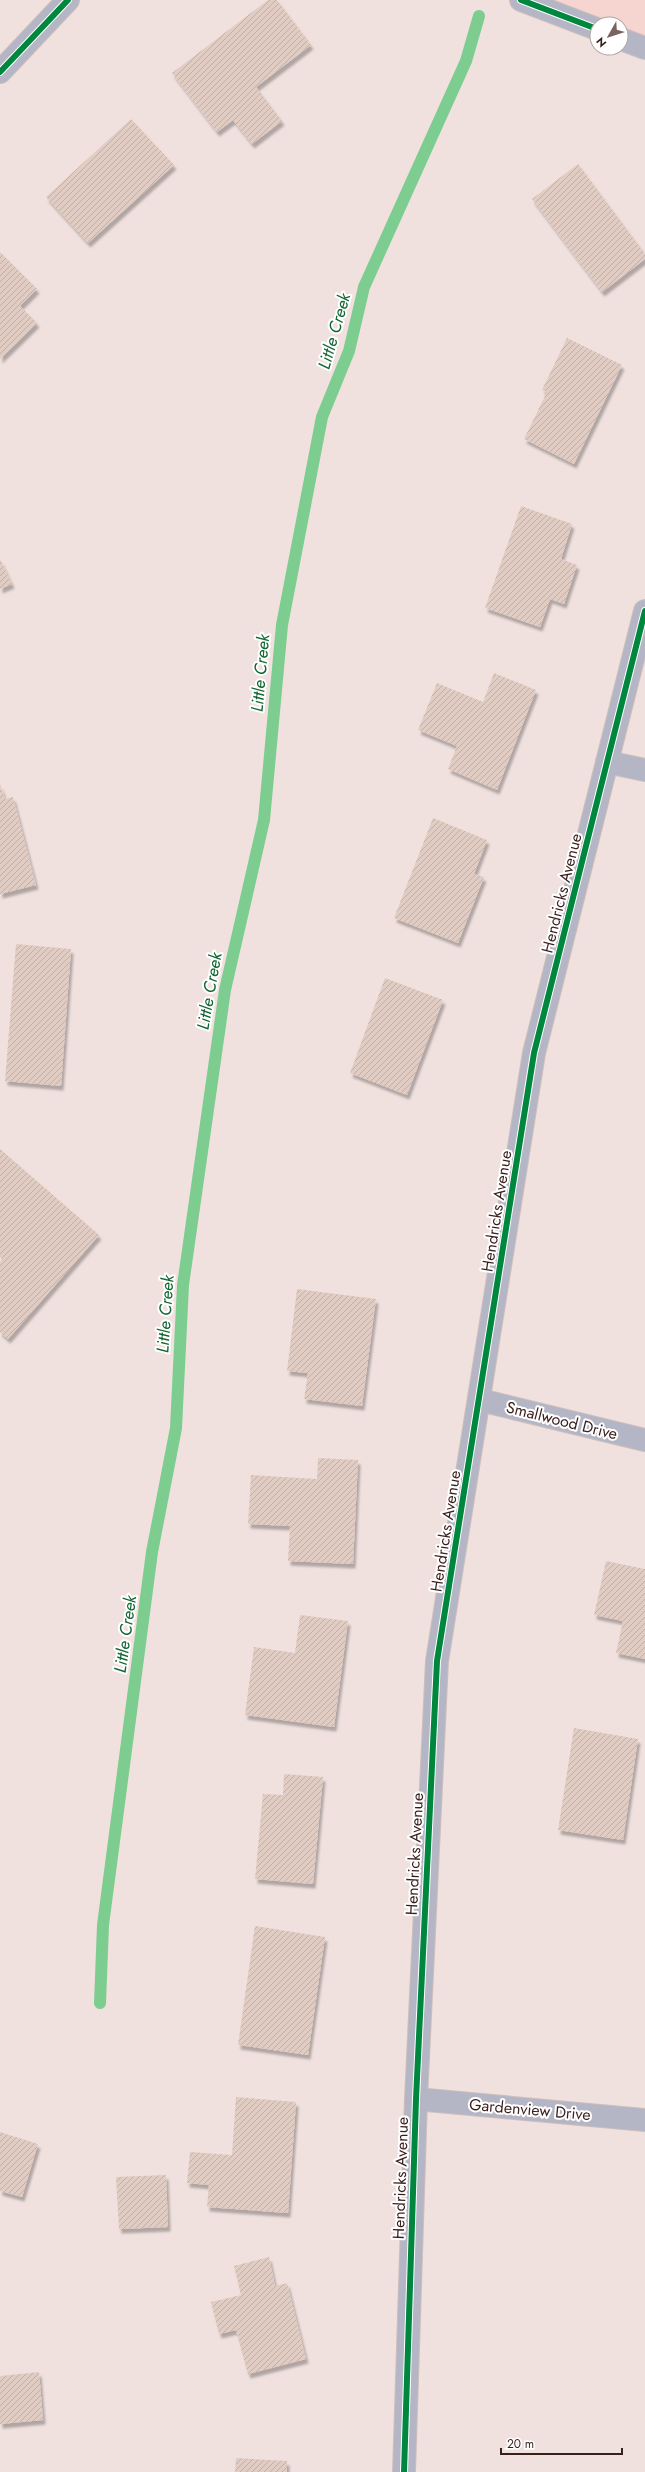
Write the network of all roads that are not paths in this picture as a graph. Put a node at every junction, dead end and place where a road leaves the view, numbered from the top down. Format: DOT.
graph roads {
  1 [pos="68,0"];
  2 [pos="521,0"];
  3 [pos="589,26"];
  4 [pos="629,42"];
  5 [pos="645,48"];
  6 [pos="0,72"];
  7 [pos="645,611"];
  8 [pos="607,762"];
  9 [pos="645,770"];
  10 [pos="480,1400"];
  11 [pos="645,1440"];
  12 [pos="416,2099"];
  13 [pos="645,2120"];
  14 [pos="404,2472"];
  1 -- 6 [label="street"];
  2 -- 3 [label="street"];
  4 -- 5 [label="street"];
  7 -- 8 [label="street, Hendricks Avenue"];
  8 -- 9 [label="street"];
  8 -- 10 [label="street, Hendricks Avenue"];
  10 -- 11 [label="street, Smallwood Drive"];
  10 -- 12 [label="street, Hendricks Avenue"];
  12 -- 13 [label="street, Gardenview Drive"];
  12 -- 14 [label="street, Hendricks Avenue"];
}
